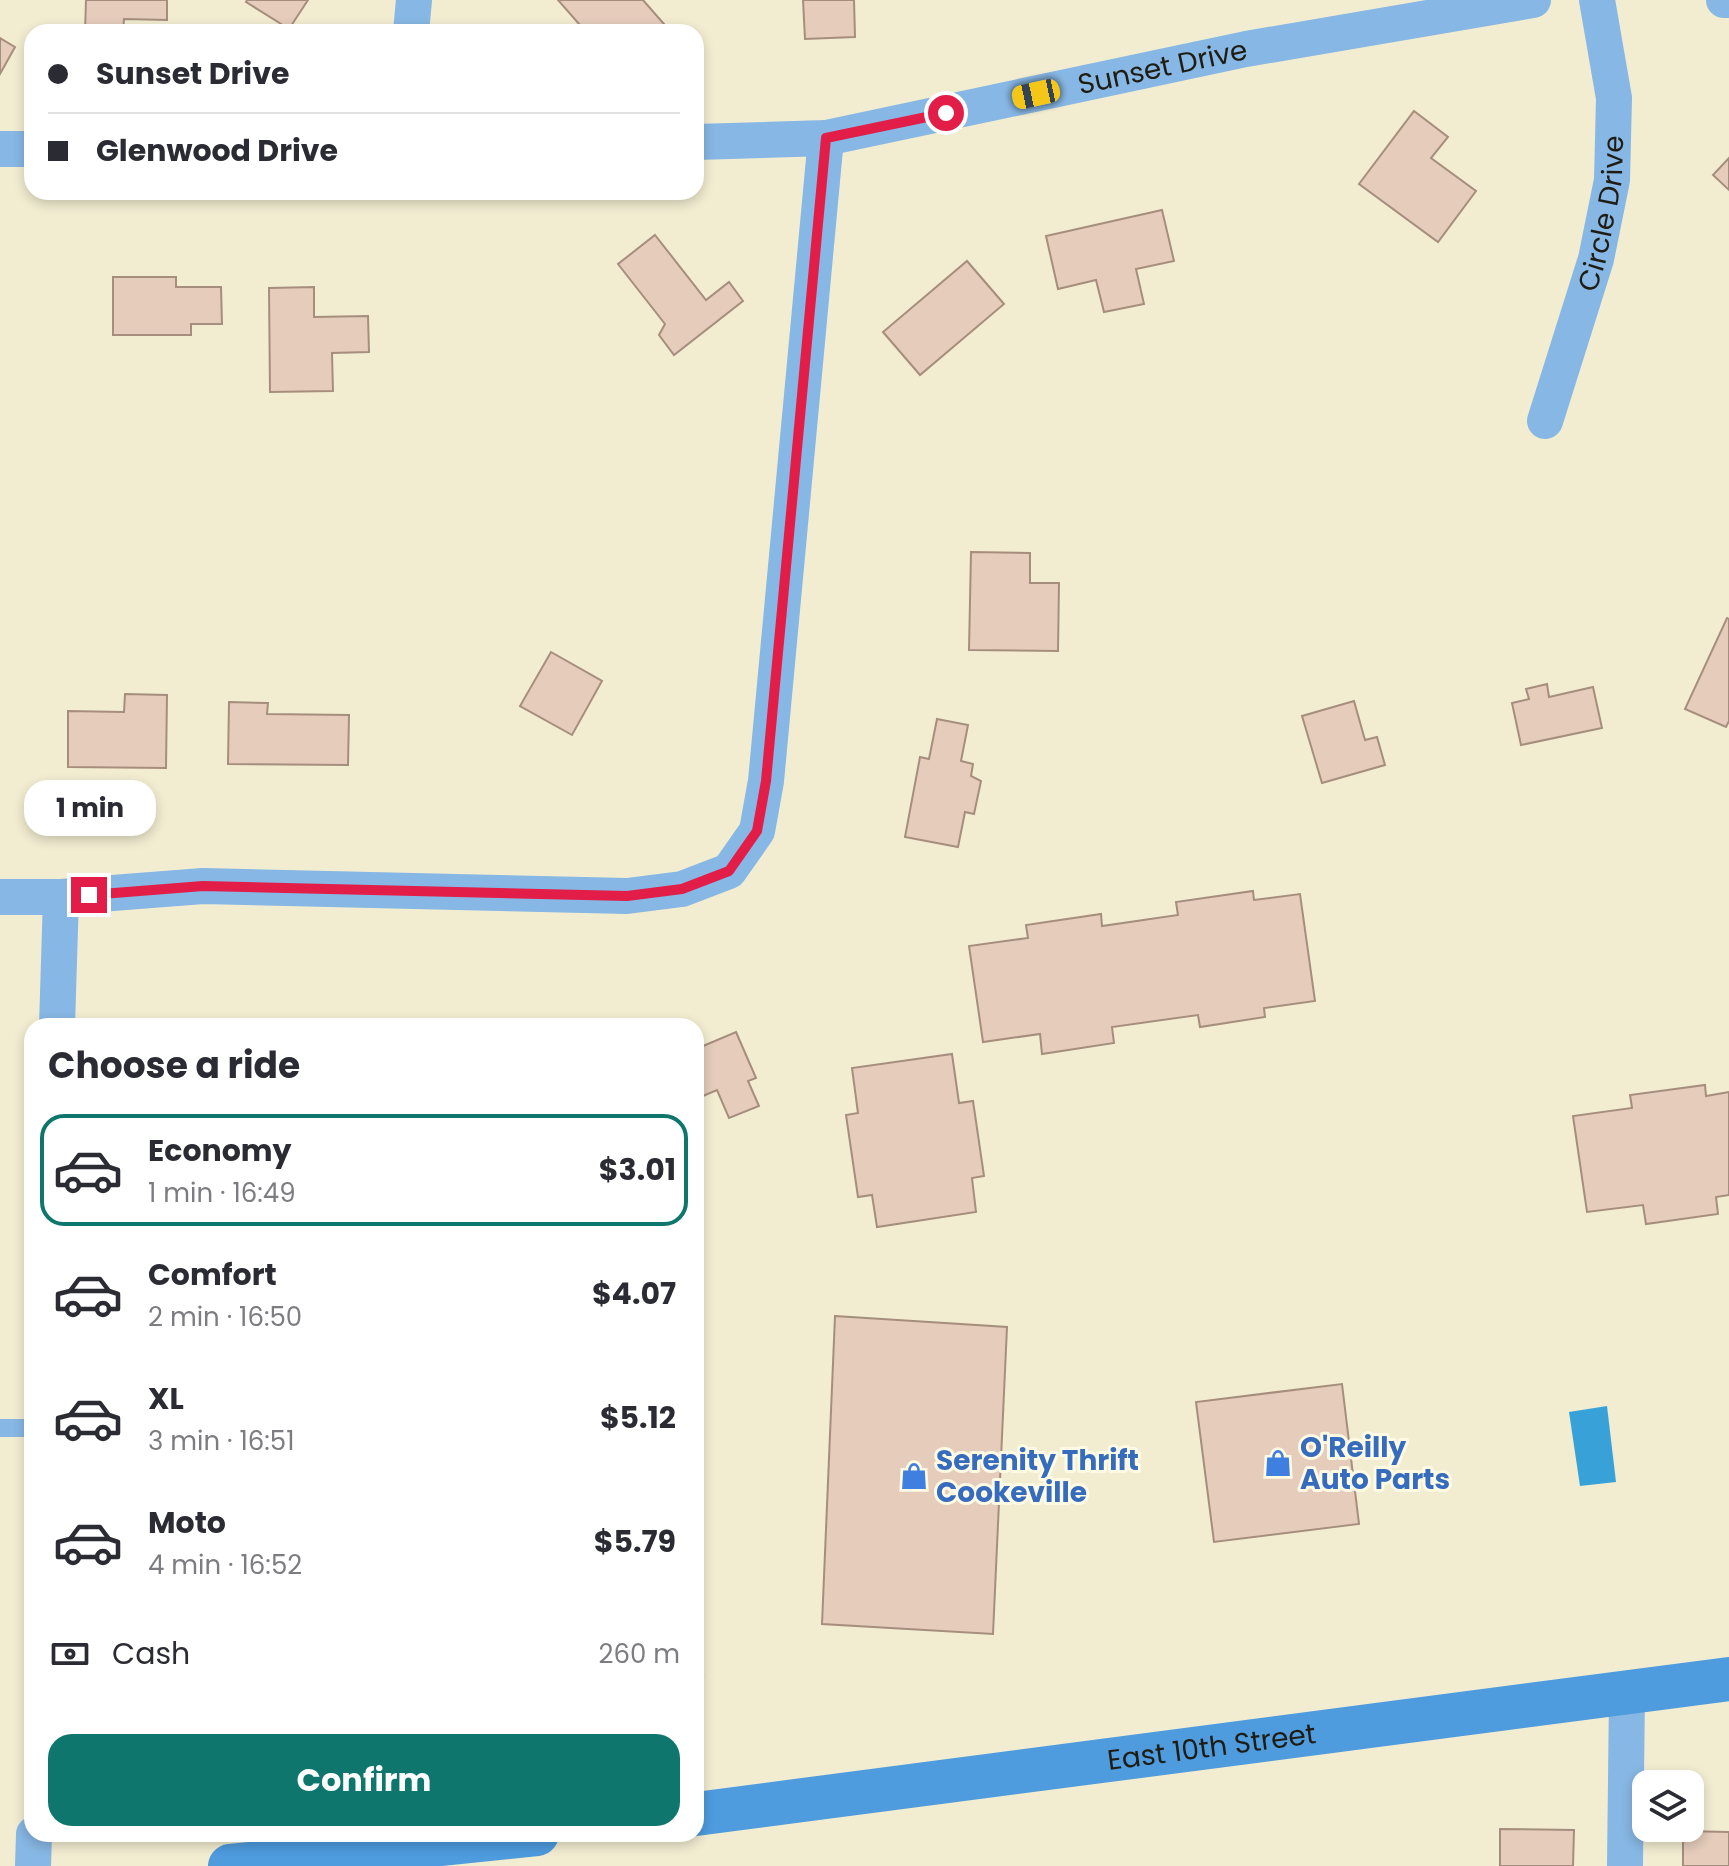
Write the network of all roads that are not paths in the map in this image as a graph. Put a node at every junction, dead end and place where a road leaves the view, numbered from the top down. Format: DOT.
graph roads {
  1 [pos="414,0"];
  2 [pos="1533,0"];
  3 [pos="1597,0"];
  4 [pos="412,24"];
  5 [pos="826,138"];
  6 [pos="704,142"];
  7 [pos="0,149"];
  8 [pos="24,149"];
  9 [pos="1545,421"];
  10 [pos="0,897"];
  11 [pos="61,897"];
  12 [pos="57,1018"];
  13 [pos="0,1428"];
  14 [pos="24,1428"];
  15 [pos="1729,1679"];
  16 [pos="1627,1693"];
  17 [pos="704,1813"];
  18 [pos="34,1842"];
  19 [pos="513,1846"];
  20 [pos="33,1866"];
  21 [pos="230,1866"];
  22 [pos="1625,1866"];
  1 -- 4 [label="street"];
  2 -- 5 [label="street, Sunset Drive"];
  3 -- 9 [label="street, Circle Drive"];
  5 -- 6 [label="street, Sunset Drive"];
  5 -- 11 [label="street"];
  7 -- 8 [label="street"];
  10 -- 11 [label="street"];
  11 -- 12 [label="street"];
  13 -- 14 [label="lane"];
  15 -- 16 [label="main road, East 10th Street"];
  16 -- 17 [label="main road, East 10th Street"];
  16 -- 22 [label="street"];
  18 -- 20 [label="street"];
  19 -- 21 [label="main road"];
}
